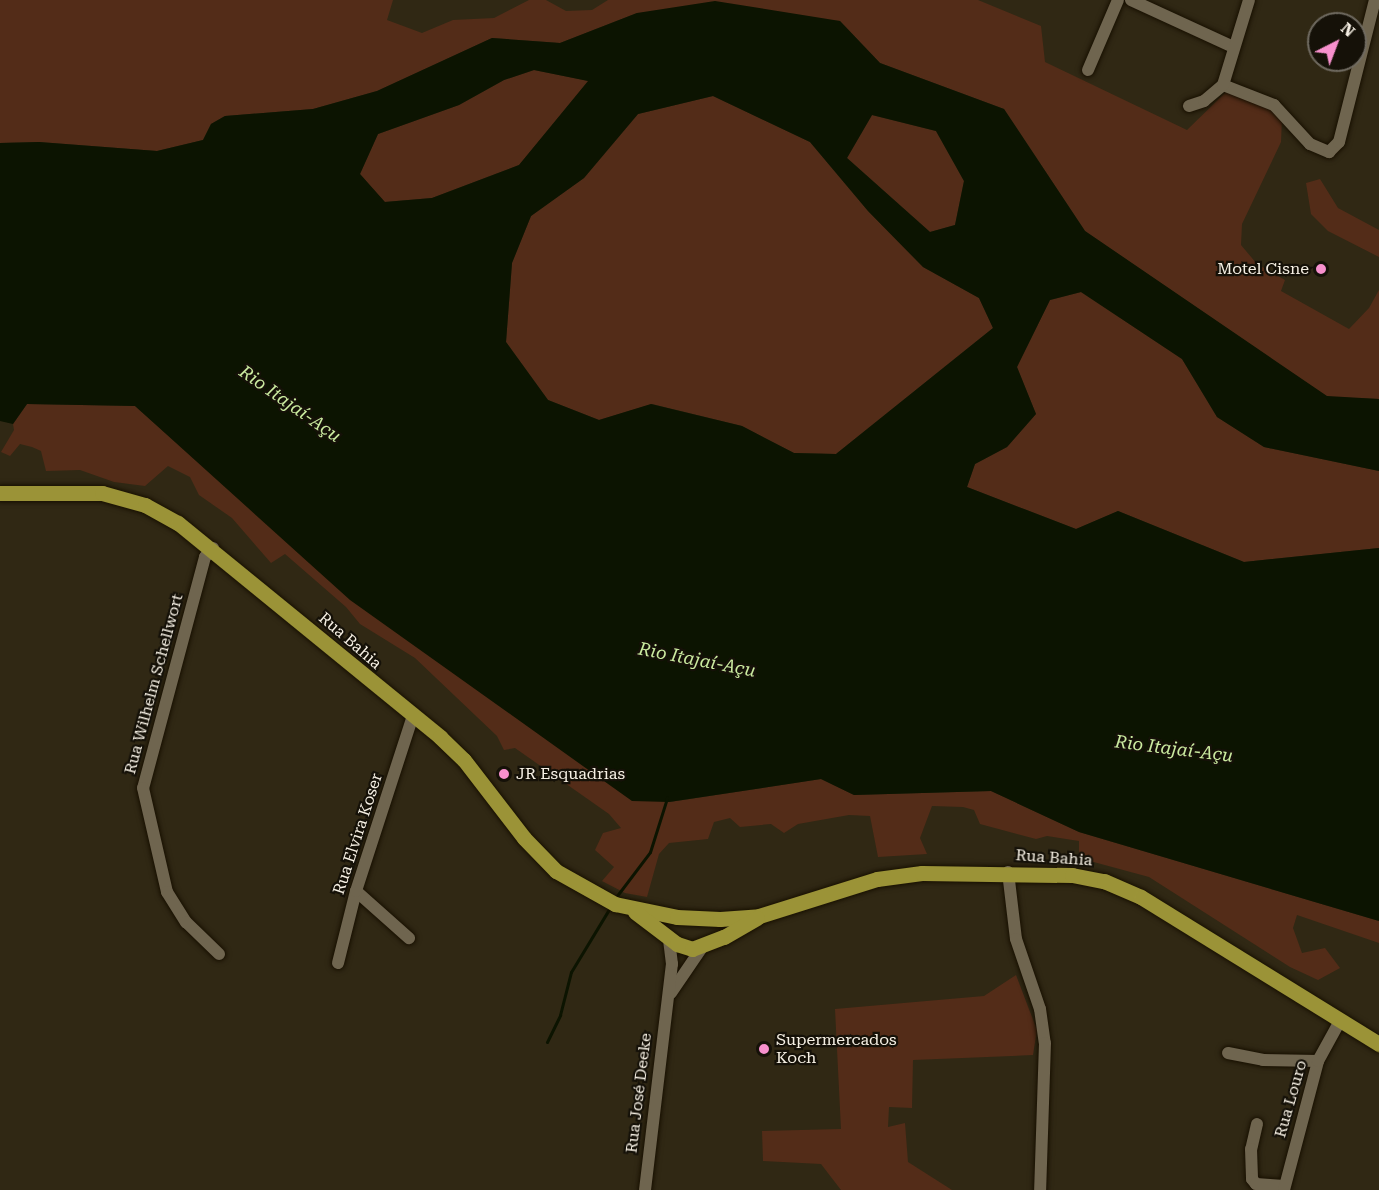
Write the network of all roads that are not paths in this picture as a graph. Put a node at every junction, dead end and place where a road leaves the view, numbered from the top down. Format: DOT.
graph roads {
  1 [pos="1118,0"];
  2 [pos="1131,0"];
  3 [pos="1249,0"];
  4 [pos="1376,0"];
  5 [pos="1233,47"];
  6 [pos="1088,70"];
  7 [pos="1223,85"];
  8 [pos="1189,106"];
  9 [pos="0,493"];
  10 [pos="213,548"];
  11 [pos="413,716"];
  12 [pos="1008,872"];
  13 [pos="356,891"];
  14 [pos="622,906"];
  15 [pos="677,916"];
  16 [pos="759,916"];
  17 [pos="705,920"];
  18 [pos="409,938"];
  19 [pos="669,938"];
  20 [pos="703,946"];
  21 [pos="219,954"];
  22 [pos="338,963"];
  23 [pos="667,1000"];
  24 [pos="1340,1021"];
  25 [pos="1379,1044"];
  26 [pos="1228,1053"];
  27 [pos="1318,1061"];
  28 [pos="1257,1124"];
  29 [pos="1284,1188"];
  30 [pos="645,1190"];
  31 [pos="1040,1190"];
  1 -- 6 [label="street"];
  2 -- 5 [label="street"];
  3 -- 5 [label="street"];
  4 -- 7 [label="street"];
  5 -- 7 [label="street"];
  7 -- 8 [label="street"];
  9 -- 10 [label="main road, Rua Bahia"];
  10 -- 11 [label="main road, Rua Bahia"];
  10 -- 21 [label="street, Rua Wilhelm Schellwort"];
  11 -- 13 [label="street, Rua Elvira Koser"];
  11 -- 14 [label="main road, Rua Bahia"];
  12 -- 16 [label="main road, Rua Bahia"];
  12 -- 24 [label="main road, Rua Bahia"];
  12 -- 31 [label="street"];
  13 -- 18 [label="street"];
  13 -- 22 [label="street, Rua Elvira Koser"];
  14 -- 15 [label="main road, Rua Bahia"];
  14 -- 19 [label="main road, Rua Bahia"];
  15 -- 17 [label="main road, Rua Bahia"];
  15 -- 19 [label="main road"];
  16 -- 17 [label="main road, Rua Bahia"];
  16 -- 20 [label="main road, Rua Bahia"];
  17 -- 20 [label="main road"];
  19 -- 20 [label="main road, Rua Bahia"];
  19 -- 23 [label="street, Rua José Deeke"];
  20 -- 23 [label="street, Rua José Deeke"];
  23 -- 30 [label="street, Rua José Deeke"];
  24 -- 25 [label="main road, Rua Bahia"];
  24 -- 27 [label="street, Rua Louro"];
  26 -- 27 [label="street"];
  27 -- 29 [label="street, Rua Louro"];
  28 -- 29 [label="street"];
}
